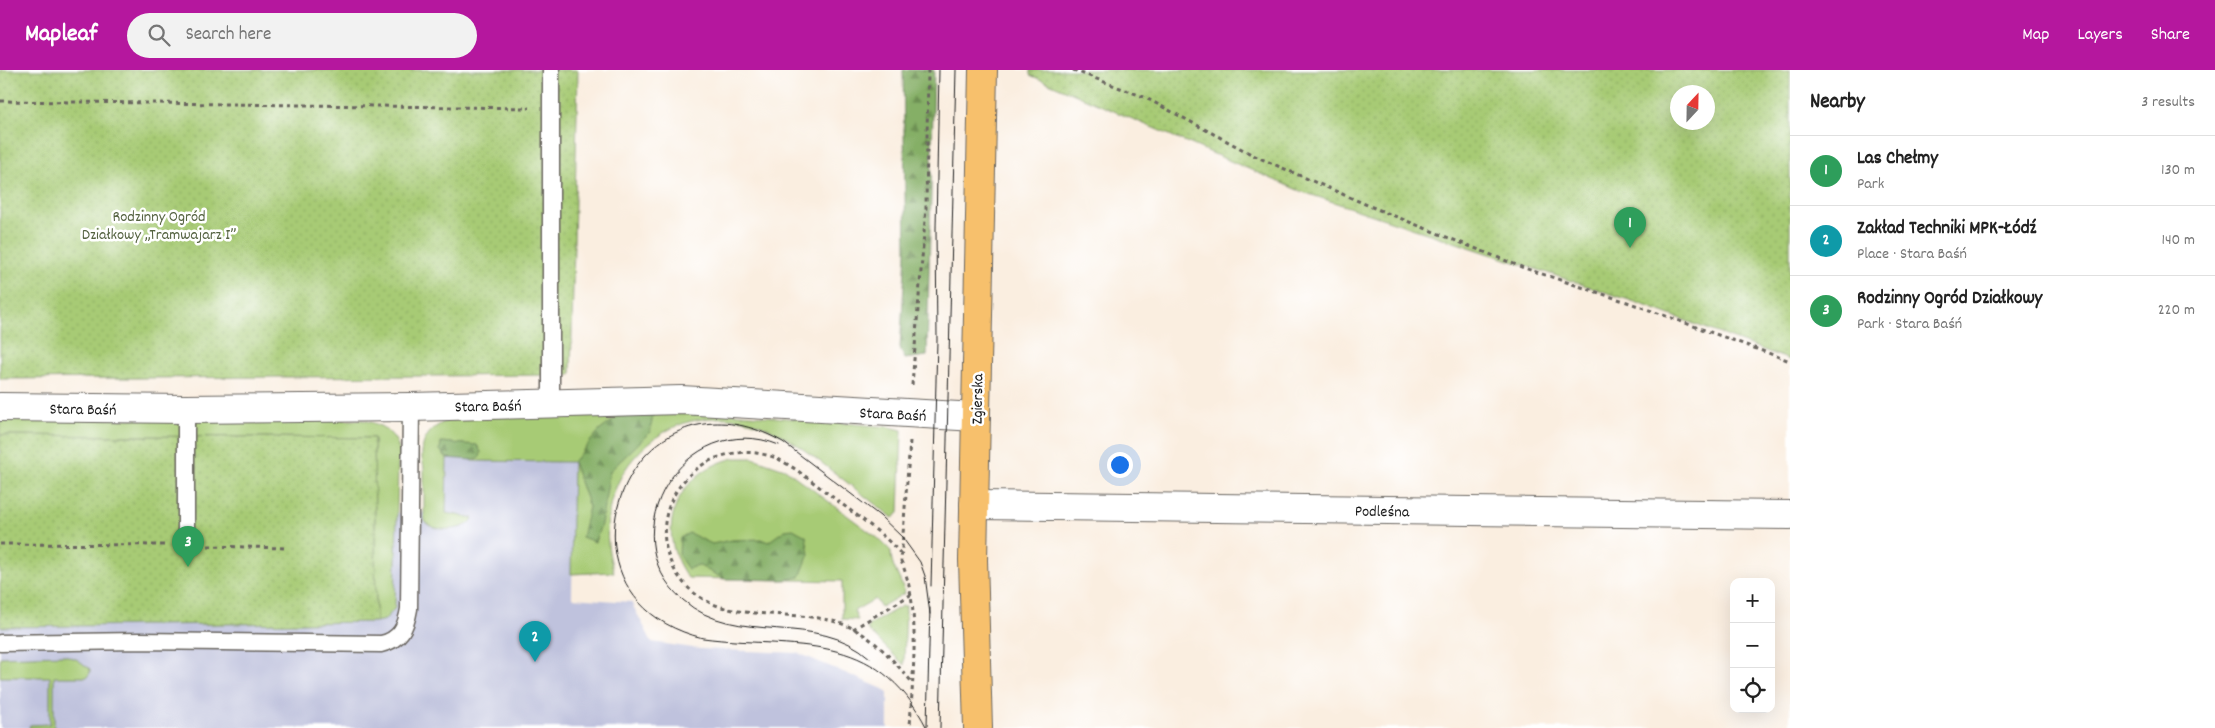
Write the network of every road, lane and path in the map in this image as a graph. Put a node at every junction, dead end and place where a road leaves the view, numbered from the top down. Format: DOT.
graph roads {
  1 [pos="551,70"];
  2 [pos="928,70"];
  3 [pos="983,70"];
  4 [pos="1073,70"];
  5 [pos="0,101"];
  6 [pos="551,108"];
  7 [pos="1790,361"];
  8 [pos="551,405"];
  9 [pos="411,406"];
  10 [pos="0,407"];
  11 [pos="186,409"];
  12 [pos="912,415"];
  13 [pos="976,417"];
  14 [pos="974,505"];
  15 [pos="1790,515"];
  16 [pos="0,544"];
  17 [pos="186,545"];
  18 [pos="285,548"];
  19 [pos="901,554"];
  20 [pos="912,594"];
  21 [pos="853,629"];
  22 [pos="0,643"];
  23 [pos="912,681"];
  24 [pos="910,728"];
  25 [pos="978,728"];
  1 -- 6 [label="lane"];
  2 -- 12 [label="path"];
  3 -- 13 [label="main road, Zgierska"];
  4 -- 7 [label="path"];
  5 -- 6 [label="path"];
  6 -- 8 [label="lane"];
  8 -- 9 [label="street, Stara Baśń"];
  8 -- 12 [label="street, Stara Baśń"];
  9 -- 11 [label="street, Stara Baśń"];
  9 -- 22 [label="lane"];
  10 -- 11 [label="street, Stara Baśń"];
  11 -- 17 [label="lane"];
  12 -- 13 [label="street, Stara Baśń"];
  12 -- 19 [label="path"];
  13 -- 14 [label="main road, Zgierska"];
  14 -- 15 [label="street, Podleśna"];
  14 -- 25 [label="main road, Zgierska"];
  16 -- 17 [label="path"];
  17 -- 18 [label="path"];
  19 -- 20 [label="path"];
  19 -- 21 [label="path"];
  20 -- 21 [label="path"];
  20 -- 23 [label="path"];
  21 -- 23 [label="path"];
  23 -- 24 [label="path"];
}
